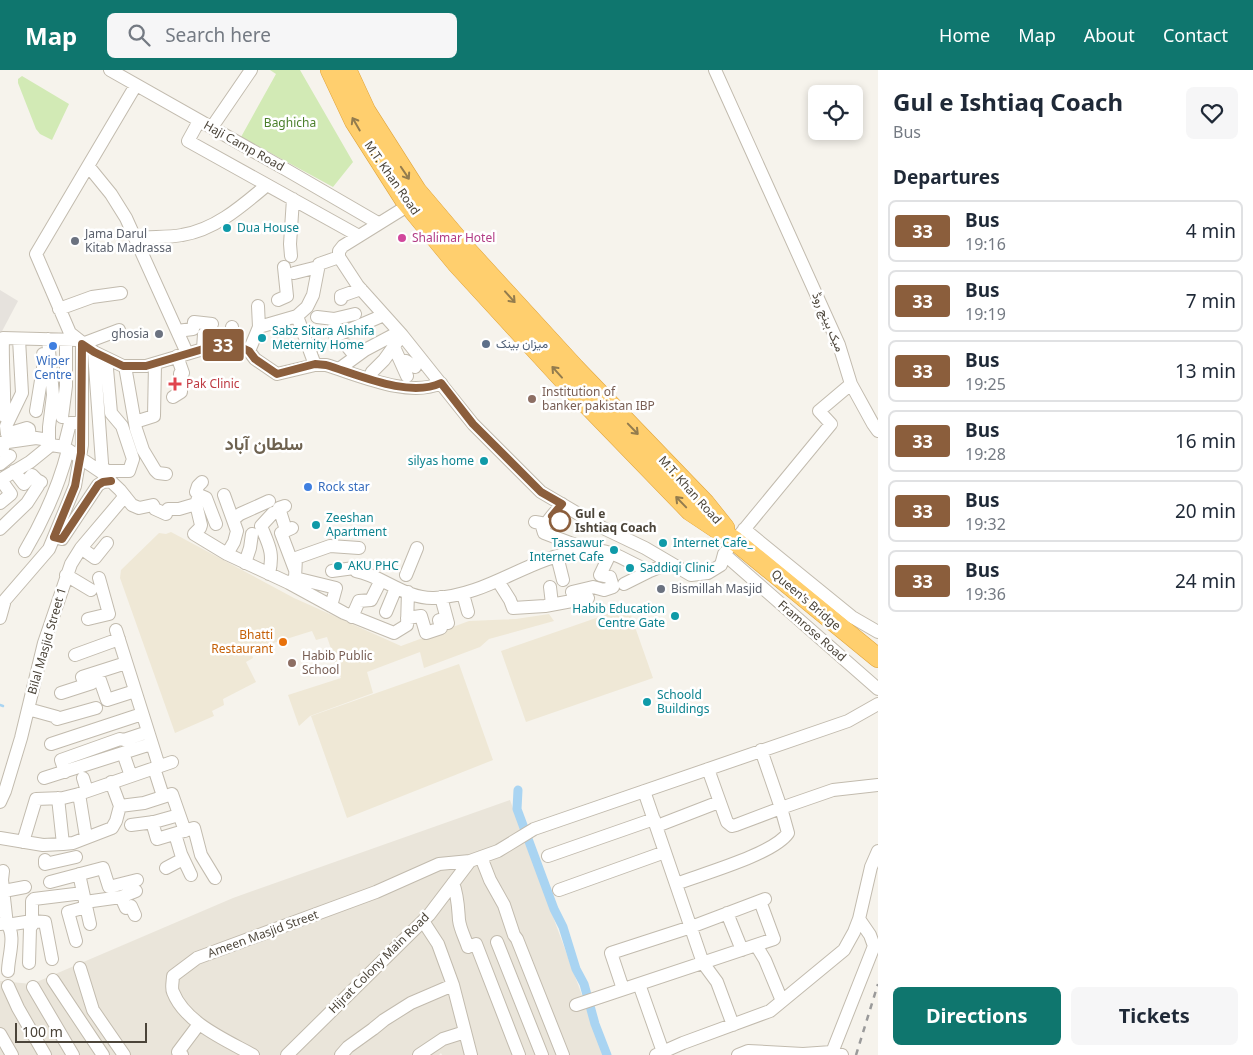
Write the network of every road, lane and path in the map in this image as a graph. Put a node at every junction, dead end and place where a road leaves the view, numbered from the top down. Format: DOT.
graph roads {
  1 [pos="110,70"];
  2 [pos="250,70"];
  3 [pos="330,70"];
  4 [pos="347,70"];
  5 [pos="715,70"];
  6 [pos="136,85"];
  7 [pos="199,121"];
  8 [pos="212,128"];
  9 [pos="89,167"];
  10 [pos="267,185"];
  11 [pos="293,199"];
  12 [pos="408,205"];
  13 [pos="378,223"];
  14 [pos="359,236"];
  15 [pos="136,238"];
  16 [pos="339,257"];
  17 [pos="290,265"];
  18 [pos="318,267"];
  19 [pos="362,289"];
  20 [pos="121,293"];
  21 [pos="341,299"];
  22 [pos="278,300"];
  23 [pos="258,306"];
  24 [pos="59,309"];
  25 [pos="355,314"];
  26 [pos="384,315"];
  27 [pos="298,316"];
  28 [pos="317,317"];
  29 [pos="334,319"];
  30 [pos="232,327"];
  31 [pos="259,327"];
  32 [pos="119,330"];
  33 [pos="177,331"];
  34 [pos="401,334"];
  35 [pos="19,339"];
  36 [pos="45,339"];
  37 [pos="75,341"];
  38 [pos="234,344"];
  39 [pos="346,345"];
  40 [pos="394,347"];
  41 [pos="203,349"];
  42 [pos="249,351"];
  43 [pos="182,354"];
  44 [pos="100,355"];
  45 [pos="355,356"];
  46 [pos="155,364"];
  47 [pos="315,364"];
  48 [pos="125,366"];
  49 [pos="339,369"];
  50 [pos="411,372"];
  51 [pos="369,378"];
  52 [pos="441,383"];
  53 [pos="851,384"];
  54 [pos="154,400"];
  55 [pos="36,411"];
  56 [pos="62,417"];
  57 [pos="4,420"];
  58 [pos="135,422"];
  59 [pos="82,423"];
  60 [pos="878,431"];
  61 [pos="30,439"];
  62 [pos="50,443"];
  63 [pos="66,448"];
  64 [pos="2,451"];
  65 [pos="80,458"];
  66 [pos="100,468"];
  67 [pos="14,471"];
  68 [pos="166,474"];
  69 [pos="0,480"];
  70 [pos="37,480"];
  71 [pos="111,481"];
  72 [pos="202,482"];
  73 [pos="56,486"];
  74 [pos="125,496"];
  75 [pos="224,496"];
  76 [pos="197,500"];
  77 [pos="269,500"];
  78 [pos="0,503"];
  79 [pos="562,504"];
  80 [pos="285,506"];
  81 [pos="272,514"];
  82 [pos="234,519"];
  83 [pos="216,524"];
  84 [pos="563,528"];
  85 [pos="0,529"];
  86 [pos="608,530"];
  87 [pos="252,534"];
  88 [pos="734,541"];
  89 [pos="52,543"];
  90 [pos="107,543"];
  91 [pos="601,543"];
  92 [pos="81,548"];
  93 [pos="359,548"];
  94 [pos="417,548"];
  95 [pos="25,551"];
  96 [pos="581,552"];
  97 [pos="227,554"];
  98 [pos="610,554"];
  99 [pos="557,556"];
  100 [pos="245,562"];
  101 [pos="670,563"];
  102 [pos="332,571"];
  103 [pos="650,572"];
  104 [pos="269,574"];
  105 [pos="66,575"];
  106 [pos="99,578"];
  107 [pos="293,578"];
  108 [pos="381,580"];
  109 [pos="563,580"];
  110 [pos="498,581"];
  111 [pos="624,584"];
  112 [pos="550,587"];
  113 [pos="91,590"];
  114 [pos="405,591"];
  115 [pos="572,592"];
  116 [pos="463,594"];
  117 [pos="441,597"];
  118 [pos="588,598"];
  119 [pos="552,604"];
  120 [pos="331,606"];
  121 [pos="386,612"];
  122 [pos="468,612"];
  123 [pos="352,617"];
  124 [pos="0,618"];
  125 [pos="407,618"];
  126 [pos="88,619"];
  127 [pos="878,632"];
  128 [pos="75,655"];
  129 [pos="878,658"];
  130 [pos="126,663"];
  131 [pos="85,685"];
  132 [pos="878,689"];
  133 [pos="135,691"];
  134 [pos="62,693"];
  135 [pos="107,700"];
  136 [pos="878,704"];
  137 [pos="96,708"];
  138 [pos="28,709"];
  139 [pos="142,714"];
  140 [pos="102,728"];
  141 [pos="149,738"];
  142 [pos="51,744"];
  143 [pos="761,750"];
  144 [pos="123,753"];
  145 [pos="172,762"];
  146 [pos="156,767"];
  147 [pos="708,769"];
  148 [pos="65,772"];
  149 [pos="130,776"];
  150 [pos="44,778"];
  151 [pos="82,778"];
  152 [pos="111,782"];
  153 [pos="878,785"];
  154 [pos="644,791"];
  155 [pos="83,793"];
  156 [pos="163,796"];
  157 [pos="58,798"];
  158 [pos="0,802"];
  159 [pos="719,802"];
  160 [pos="120,806"];
  161 [pos="781,808"];
  162 [pos="180,815"];
  163 [pos="152,822"];
  164 [pos="656,822"];
  165 [pos="130,825"];
  166 [pos="180,832"];
  167 [pos="86,837"];
  168 [pos="0,838"];
  169 [pos="23,842"];
  170 [pos="68,844"];
  171 [pos="878,851"];
  172 [pos="666,852"];
  173 [pos="548,856"];
  174 [pos="76,857"];
  175 [pos="183,859"];
  176 [pos="476,859"];
  177 [pos="45,860"];
  178 [pos="166,868"];
  179 [pos="3,870"];
  180 [pos="82,873"];
  181 [pos="191,875"];
  182 [pos="215,878"];
  183 [pos="50,882"];
  184 [pos="453,883"];
  185 [pos="676,884"];
  186 [pos="25,887"];
  187 [pos="559,890"];
  188 [pos="4,891"];
  189 [pos="121,897"];
  190 [pos="85,901"];
  191 [pos="728,913"];
  192 [pos="135,915"];
  193 [pos="858,919"];
  194 [pos="33,921"];
  195 [pos="423,921"];
  196 [pos="90,924"];
  197 [pos="691,927"];
  198 [pos="5,931"];
  199 [pos="514,935"];
  200 [pos="76,941"];
  201 [pos="497,942"];
  202 [pos="756,945"];
  203 [pos="478,950"];
  204 [pos="742,950"];
  205 [pos="52,959"];
  206 [pos="28,963"];
  207 [pos="703,963"];
  208 [pos="80,968"];
  209 [pos="8,971"];
  210 [pos="53,980"];
  211 [pos="639,984"];
  212 [pos="453,985"];
  213 [pos="8,986"];
  214 [pos="33,987"];
  215 [pos="623,989"];
  216 [pos="782,1002"];
  217 [pos="576,1006"];
  218 [pos="199,1024"];
  219 [pos="733,1025"];
  220 [pos="465,1032"];
  221 [pos="0,1034"];
  222 [pos="660,1053"];
  223 [pos="835,1054"];
  224 [pos="12,1055"];
  225 [pos="46,1055"];
  226 [pos="73,1055"];
  227 [pos="103,1055"];
  228 [pos="124,1055"];
  229 [pos="182,1055"];
  230 [pos="253,1055"];
  231 [pos="287,1055"];
  232 [pos="341,1055"];
  233 [pos="419,1055"];
  234 [pos="471,1055"];
  235 [pos="519,1055"];
  236 [pos="542,1055"];
  237 [pos="563,1055"];
  238 [pos="738,1055"];
  1 -- 6 [label="street, Haji Camp Road"];
  2 -- 8 [label="street"];
  12 -- 3 [label="highway, M.T. Khan Road, one-way"];
  4 -- 88 [label="highway, M.T. Khan Road, one-way"];
  5 -- 53 [label="street, میک ہینچ روڈ"];
  6 -- 7 [label="street, Haji Camp Road"];
  6 -- 9 [label="street"];
  7 -- 8 [label="street, Haji Camp Road"];
  7 -- 10 [label="street"];
  8 -- 13 [label="street, Haji Camp Road"];
  9 -- 15 [label="street"];
  9 -- 24 [label="street"];
  10 -- 11 [label="street"];
  10 -- 15 [label="street"];
  11 -- 14 [label="street"];
  11 -- 17 [label="street"];
  12 -- 13 [label="street"];
  88 -- 12 [label="highway, M.T. Khan Road, one-way"];
  13 -- 14 [label="street"];
  14 -- 16 [label="street"];
  15 -- 33 [label="street"];
  16 -- 18 [label="street"];
  16 -- 19 [label="street"];
  17 -- 18 [label="street"];
  17 -- 22 [label="street"];
  18 -- 27 [label="street"];
  19 -- 21 [label="street"];
  19 -- 26 [label="street"];
  20 -- 24 [label="street"];
  23 -- 31 [label="street"];
  24 -- 37 [label="street"];
  25 -- 29 [label="street"];
  26 -- 29 [label="street"];
  26 -- 34 [label="street"];
  27 -- 31 [label="street"];
  27 -- 47 [label="street"];
  28 -- 29 [label="street"];
  30 -- 38 [label="street"];
  31 -- 42 [label="street"];
  32 -- 37 [label="street"];
  33 -- 41 [label="street"];
  33 -- 43 [label="street"];
  34 -- 40 [label="street"];
  34 -- 45 [label="street"];
  34 -- 52 [label="street"];
  35 -- 36 [label="street"];
  35 -- 57 [label="street"];
  35 -- 57 [label="street"];
  36 -- 37 [label="street"];
  36 -- 55 [label="street"];
  36 -- 62 [label="street"];
  37 -- 44 [label="street"];
  37 -- 56 [label="street"];
  37 -- 59 [label="street"];
  38 -- 41 [label="street"];
  38 -- 42 [label="street"];
  39 -- 45 [label="street"];
  40 -- 50 [label="street"];
  40 -- 51 [label="street"];
  41 -- 43 [label="street"];
  42 -- 47 [label="street"];
  43 -- 46 [label="street"];
  43 -- 54 [label="street"];
  44 -- 48 [label="street"];
  44 -- 66 [label="street"];
  44 -- 66 [label="street"];
  45 -- 49 [label="street"];
  46 -- 48 [label="street"];
  46 -- 54 [label="street"];
  47 -- 49 [label="street"];
  48 -- 58 [label="street"];
  49 -- 51 [label="street"];
  51 -- 52 [label="street"];
  52 -- 79 [label="street"];
  53 -- 60 [label="street, میک ہینچ روڈ"];
  53 -- 88 [label="street"];
  54 -- 58 [label="street"];
  57 -- 61 [label="street"];
  58 -- 68 [label="street"];
  59 -- 63 [label="street"];
  59 -- 65 [label="street"];
  61 -- 62 [label="street"];
  61 -- 64 [label="street"];
  62 -- 63 [label="street"];
  62 -- 67 [label="street"];
  63 -- 65 [label="street"];
  63 -- 73 [label="street"];
  65 -- 66 [label="street"];
  65 -- 89 [label="street"];
  66 -- 71 [label="street"];
  67 -- 69 [label="street"];
  67 -- 70 [label="street"];
  69 -- 78 [label="street"];
  70 -- 73 [label="street"];
  70 -- 85 [label="street"];
  71 -- 74 [label="street"];
  71 -- 89 [label="street"];
  72 -- 76 [label="street"];
  73 -- 95 [label="street"];
  74 -- 76 [label="street"];
  74 -- 92 [label="street, Bilal Masjid Street 1"];
  75 -- 82 [label="street"];
  76 -- 83 [label="street"];
  76 -- 97 [label="street"];
  77 -- 82 [label="street"];
  79 -- 84 [label="street"];
  79 -- 86 [label="street"];
  80 -- 107 [label="street"];
  81 -- 104 [label="street"];
  82 -- 97 [label="street"];
  84 -- 84 [label="street"];
  84 -- 96 [label="street"];
  86 -- 91 [label="street"];
  86 -- 101 [label="street"];
  87 -- 100 [label="street"];
  88 -- 101 [label="street"];
  88 -- 127 [label="street"];
  88 -- 129 [label="highway, Queen's Bridge"];
  88 -- 132 [label="street, Framrose Road"];
  89 -- 124 [label="street"];
  90 -- 92 [label="street"];
  92 -- 105 [label="street, Bilal Masjid Street 1"];
  93 -- 107 [label="street"];
  94 -- 114 [label="street"];
  96 -- 98 [label="street"];
  96 -- 99 [label="street"];
  97 -- 100 [label="street"];
  98 -- 103 [label="street"];
  98 -- 115 [label="street"];
  99 -- 109 [label="street"];
  99 -- 110 [label="street"];
  100 -- 104 [label="street"];
  101 -- 103 [label="street"];
  102 -- 108 [label="street"];
  103 -- 111 [label="street"];
  104 -- 107 [label="street"];
  105 -- 113 [label="street"];
  105 -- 138 [label="street, Bilal Masjid Street 1"];
  106 -- 126 [label="street"];
  107 -- 120 [label="street"];
  107 -- 120 [label="street"];
  108 -- 114 [label="street"];
  108 -- 123 [label="street"];
  110 -- 116 [label="street"];
  110 -- 119 [label="street"];
  112 -- 119 [label="street"];
  114 -- 117 [label="street"];
  114 -- 121 [label="street"];
  114 -- 125 [label="street"];
  116 -- 117 [label="street"];
  116 -- 122 [label="street"];
  117 -- 125 [label="street"];
  118 -- 119 [label="street"];
  120 -- 123 [label="street"];
  123 -- 125 [label="street"];
  128 -- 130 [label="street"];
  130 -- 131 [label="street"];
  130 -- 133 [label="street"];
  131 -- 134 [label="street"];
  131 -- 135 [label="street"];
  133 -- 135 [label="street"];
  133 -- 139 [label="street"];
  135 -- 137 [label="street"];
  136 -- 143 [label="street"];
  137 -- 138 [label="street"];
  137 -- 140 [label="street"];
  138 -- 158 [label="street, Bilal Masjid Street 1"];
  139 -- 140 [label="street"];
  139 -- 141 [label="street"];
  140 -- 142 [label="street"];
  141 -- 144 [label="street"];
  141 -- 146 [label="street"];
  141 -- 148 [label="street"];
  143 -- 147 [label="street"];
  143 -- 161 [label="street"];
  144 -- 148 [label="street"];
  144 -- 149 [label="street"];
  145 -- 146 [label="street"];
  146 -- 149 [label="street"];
  146 -- 156 [label="street"];
  147 -- 154 [label="street"];
  147 -- 159 [label="street"];
  148 -- 150 [label="street"];
  149 -- 152 [label="street"];
  151 -- 155 [label="street"];
  152 -- 155 [label="street"];
  152 -- 160 [label="street"];
  153 -- 161 [label="street"];
  154 -- 164 [label="street"];
  154 -- 176 [label="street"];
  155 -- 157 [label="street"];
  155 -- 167 [label="street"];
  156 -- 160 [label="street"];
  156 -- 162 [label="street"];
  157 -- 169 [label="street"];
  157 -- 170 [label="street"];
  159 -- 161 [label="street"];
  159 -- 164 [label="street"];
  160 -- 167 [label="street"];
  161 -- 185 [label="street"];
  162 -- 163 [label="street"];
  162 -- 166 [label="street"];
  163 -- 165 [label="street"];
  163 -- 166 [label="street"];
  164 -- 172 [label="street"];
  164 -- 173 [label="street"];
  166 -- 175 [label="street"];
  166 -- 182 [label="street"];
  167 -- 170 [label="street"];
  168 -- 169 [label="street"];
  169 -- 170 [label="street"];
  170 -- 174 [label="street"];
  171 -- 193 [label="street"];
  172 -- 185 [label="street"];
  172 -- 187 [label="street"];
  174 -- 177 [label="street"];
  174 -- 180 [label="street"];
  175 -- 178 [label="street"];
  175 -- 181 [label="street"];
  176 -- 184 [label="street, Hijrat Colony Main Road"];
  176 -- 199 [label="street"];
  176 -- 218 [label="street, Ameen Masjid Street"];
  179 -- 188 [label="street"];
  180 -- 183 [label="street"];
  180 -- 189 [label="street"];
  180 -- 190 [label="street"];
  184 -- 195 [label="street, Hijrat Colony Main Road"];
  184 -- 203 [label="street"];
  185 -- 197 [label="street"];
  186 -- 188 [label="street"];
  188 -- 198 [label="street"];
  189 -- 190 [label="street"];
  189 -- 192 [label="street"];
  190 -- 194 [label="street"];
  190 -- 196 [label="street"];
  190 -- 200 [label="street"];
  191 -- 197 [label="street"];
  191 -- 202 [label="street"];
  191 -- 204 [label="street"];
  193 -- 216 [label="street"];
  193 -- 223 [label="street"];
  194 -- 198 [label="street"];
  194 -- 205 [label="street"];
  194 -- 206 [label="street"];
  195 -- 212 [label="street"];
  195 -- 231 [label="street, Hijrat Colony Main Road"];
  197 -- 207 [label="street"];
  197 -- 215 [label="street"];
  198 -- 209 [label="street"];
  199 -- 201 [label="street"];
  199 -- 237 [label="street"];
  201 -- 203 [label="street"];
  201 -- 236 [label="street"];
  202 -- 204 [label="street"];
  202 -- 216 [label="street"];
  203 -- 235 [label="street"];
  204 -- 207 [label="street"];
  207 -- 211 [label="street"];
  207 -- 219 [label="street"];
  208 -- 228 [label="street"];
  210 -- 227 [label="street"];
  211 -- 215 [label="street"];
  211 -- 222 [label="street"];
  212 -- 220 [label="street"];
  212 -- 232 [label="street"];
  213 -- 225 [label="street"];
  214 -- 226 [label="street"];
  215 -- 217 [label="street"];
  216 -- 219 [label="street"];
  218 -- 229 [label="street"];
  218 -- 230 [label="street, Ameen Masjid Street"];
  219 -- 222 [label="street"];
  220 -- 233 [label="street"];
  220 -- 234 [label="street"];
  221 -- 224 [label="street"];
  223 -- 238 [label="street"];
}
